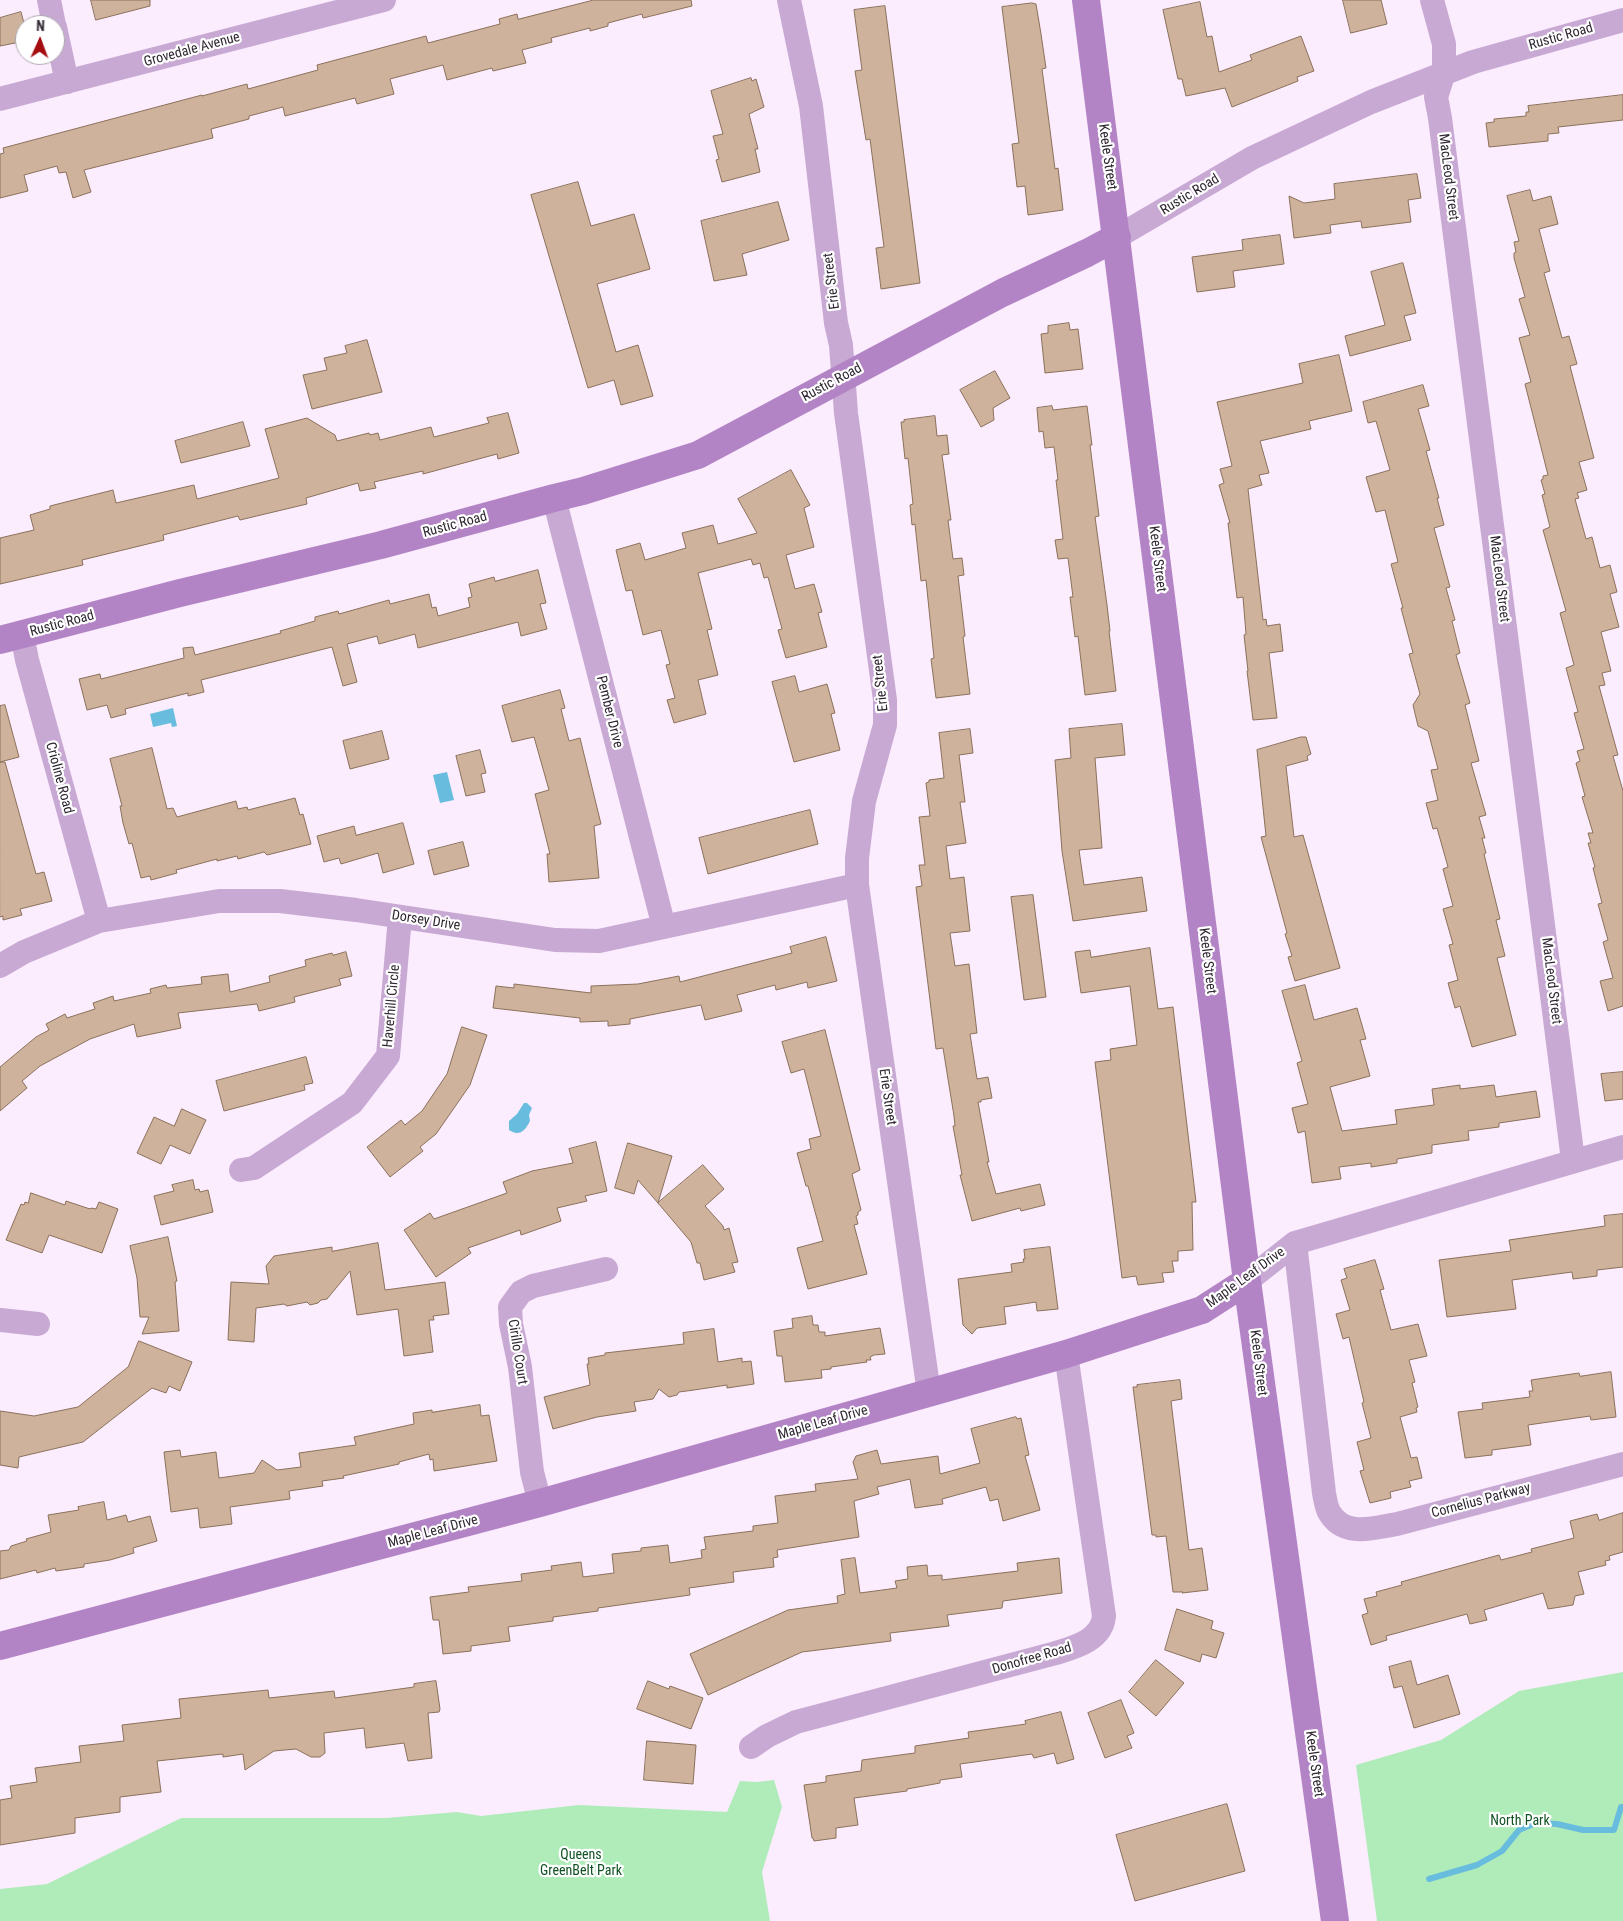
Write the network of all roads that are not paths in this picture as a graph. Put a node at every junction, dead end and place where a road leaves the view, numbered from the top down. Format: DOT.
graph roads {
  1 [pos="49,0"];
  2 [pos="384,0"];
  3 [pos="789,0"];
  4 [pos="1086,0"];
  5 [pos="1432,0"];
  6 [pos="52,15"];
  7 [pos="1623,20"];
  8 [pos="63,65"];
  9 [pos="1444,72"];
  10 [pos="67,82"];
  11 [pos="0,99"];
  12 [pos="1117,237"];
  13 [pos="842,377"];
  14 [pos="554,498"];
  15 [pos="11,637"];
  16 [pos="857,885"];
  17 [pos="400,916"];
  18 [pos="99,921"];
  19 [pos="664,927"];
  20 [pos="0,966"];
  21 [pos="1623,1147"];
  22 [pos="1574,1160"];
  23 [pos="242,1170"];
  24 [pos="1295,1242"];
  25 [pos="606,1269"];
  26 [pos="1247,1281"];
  27 [pos="0,1320"];
  28 [pos="38,1324"];
  29 [pos="1066,1354"];
  30 [pos="929,1393"];
  31 [pos="1623,1464"];
  32 [pos="540,1503"];
  33 [pos="0,1646"];
  34 [pos="752,1747"];
  35 [pos="1335,1921"];
  1 -- 6 [label="street"];
  2 -- 10 [label="street, Grovedale Avenue"];
  3 -- 13 [label="street, Erie Street"];
  4 -- 12 [label="street, Keele Street"];
  5 -- 9 [label="street, MacLeod Street"];
  7 -- 9 [label="street, Rustic Road"];
  8 -- 10 [label="street"];
  9 -- 12 [label="street, Rustic Road"];
  9 -- 22 [label="street, MacLeod Street"];
  10 -- 11 [label="street, Grovedale Avenue"];
  12 -- 13 [label="street, Rustic Road"];
  12 -- 26 [label="street, Keele Street"];
  13 -- 14 [label="street, Rustic Road"];
  13 -- 16 [label="street, Erie Street"];
  14 -- 15 [label="street, Rustic Road"];
  14 -- 19 [label="street, Pember Drive"];
  15 -- 18 [label="street, Crioline Road"];
  16 -- 19 [label="street, Dorsey Drive"];
  16 -- 30 [label="street, Erie Street"];
  17 -- 18 [label="street, Dorsey Drive"];
  17 -- 19 [label="street, Dorsey Drive"];
  17 -- 23 [label="street, Haverhill Circle"];
  18 -- 20 [label="street, Dorsey Drive"];
  21 -- 22 [label="street, Maple Leaf Drive"];
  22 -- 24 [label="street, Maple Leaf Drive"];
  24 -- 26 [label="street, Maple Leaf Drive"];
  24 -- 31 [label="street, Cornelius Parkway"];
  25 -- 32 [label="street, Cirillo Court"];
  26 -- 29 [label="street, Maple Leaf Drive"];
  26 -- 35 [label="street, Keele Street"];
  27 -- 28 [label="street"];
  29 -- 30 [label="street, Maple Leaf Drive"];
  29 -- 34 [label="street, Donofree Road"];
  30 -- 32 [label="street, Maple Leaf Drive"];
  32 -- 33 [label="street, Maple Leaf Drive"];
}
